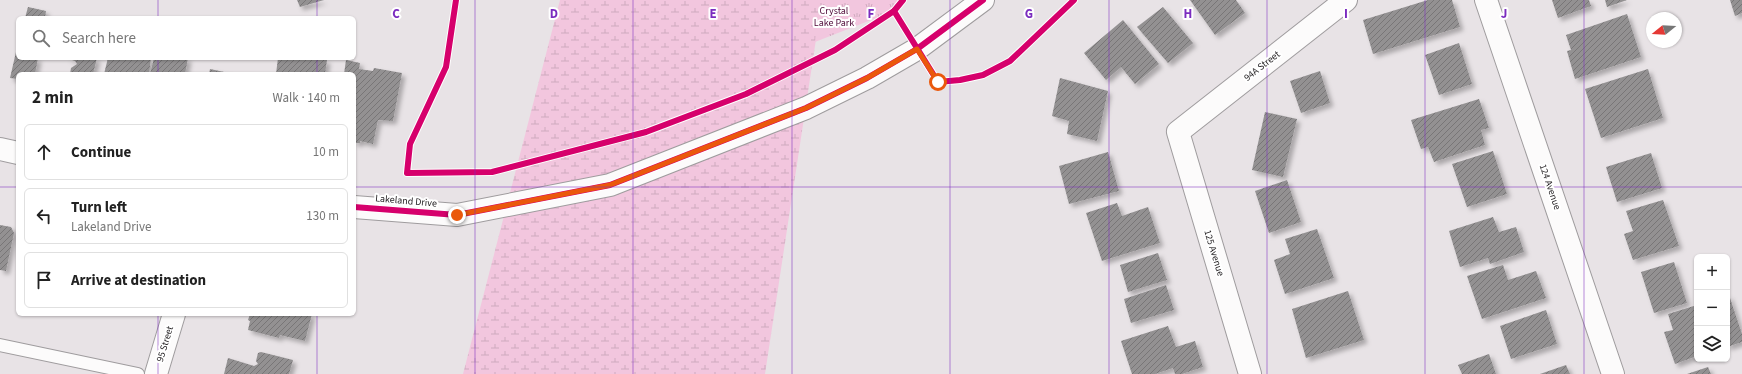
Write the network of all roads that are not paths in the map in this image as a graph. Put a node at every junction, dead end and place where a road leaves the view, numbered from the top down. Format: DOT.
graph roads {
  1 [pos="983,0"];
  2 [pos="1346,0"];
  3 [pos="1486,0"];
  4 [pos="1178,132"];
  5 [pos="0,150"];
  6 [pos="16,153"];
  7 [pos="356,207"];
  8 [pos="173,316"];
  9 [pos="0,345"];
  10 [pos="138,374"];
  11 [pos="156,374"];
  12 [pos="1250,374"];
  13 [pos="1613,374"];
  1 -- 7 [label="street, Lakeland Drive"];
  2 -- 4 [label="street, 94A Street"];
  3 -- 13 [label="street, 124 Avenue"];
  4 -- 12 [label="street, 125 Avenue"];
  5 -- 6 [label="street"];
  8 -- 11 [label="street, 95 Street"];
  9 -- 10 [label="lane"];
}
